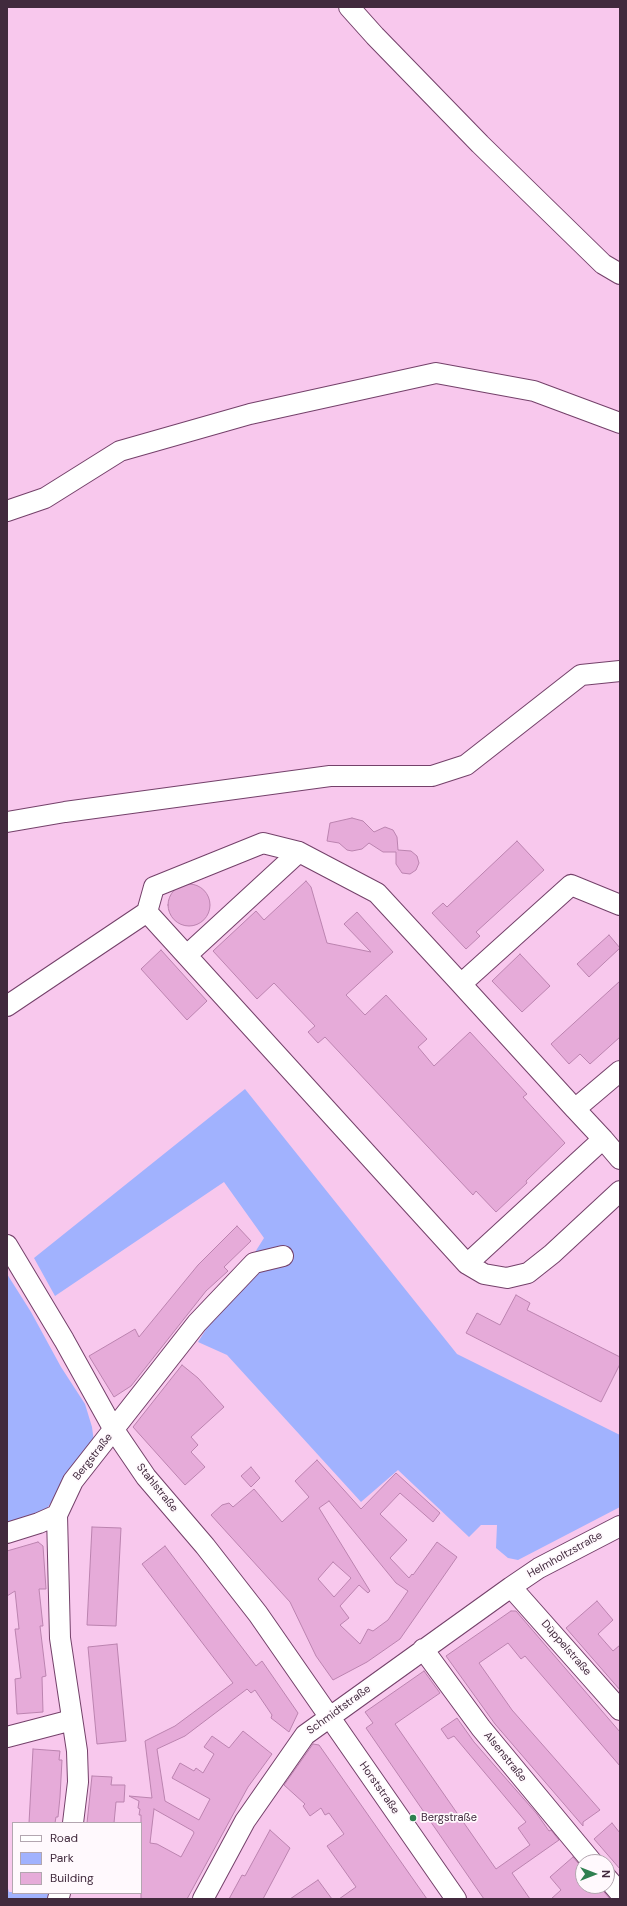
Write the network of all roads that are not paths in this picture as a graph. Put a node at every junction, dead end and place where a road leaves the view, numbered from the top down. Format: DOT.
graph roads {
  1 [pos="349,7"];
  2 [pos="620,274"];
  3 [pos="620,423"];
  4 [pos="7,511"];
  5 [pos="620,671"];
  6 [pos="7,822"];
  7 [pos="299,852"];
  8 [pos="620,905"];
  9 [pos="147,912"];
  10 [pos="187,955"];
  11 [pos="461,984"];
  12 [pos="7,1006"];
  13 [pos="620,1071"];
  14 [pos="575,1109"];
  15 [pos="602,1139"];
  16 [pos="620,1158"];
  17 [pos="620,1191"];
  18 [pos="7,1245"];
  19 [pos="283,1256"];
  20 [pos="467,1264"];
  21 [pos="114,1430"];
  22 [pos="57,1515"];
  23 [pos="620,1526"];
  24 [pos="7,1533"];
  25 [pos="511,1587"];
  26 [pos="423,1649"];
  27 [pos="620,1710"];
  28 [pos="329,1716"];
  29 [pos="72,1720"];
  30 [pos="7,1737"];
  31 [pos="73,1822"];
  32 [pos="585,1854"];
  33 [pos="203,1899"];
  34 [pos="456,1899"];
  1 -- 2 [label="street"];
  3 -- 4 [label="street"];
  5 -- 6 [label="street"];
  7 -- 9 [label="street"];
  7 -- 10 [label="street"];
  7 -- 11 [label="street"];
  8 -- 11 [label="street"];
  9 -- 10 [label="street"];
  9 -- 12 [label="street"];
  10 -- 20 [label="street"];
  11 -- 14 [label="street"];
  13 -- 14 [label="street"];
  14 -- 15 [label="street"];
  15 -- 16 [label="street"];
  15 -- 20 [label="street"];
  17 -- 20 [label="street"];
  18 -- 21 [label="street, Stahlstraße"];
  19 -- 21 [label="street, Bergstraße"];
  21 -- 22 [label="street, Bergstraße"];
  21 -- 28 [label="street, Stahlstraße"];
  22 -- 24 [label="street"];
  22 -- 29 [label="street, Bergstraße"];
  23 -- 25 [label="street, Helmholtzstraße"];
  25 -- 26 [label="street, Schmidtstraße"];
  25 -- 27 [label="street, Düppelstraße"];
  26 -- 28 [label="street, Schmidtstraße"];
  26 -- 32 [label="street, Alsenstraße"];
  28 -- 33 [label="street, Schmidtstraße"];
  28 -- 34 [label="street, Horststraße"];
  29 -- 30 [label="street"];
  29 -- 31 [label="street, Bergstraße"];
}
